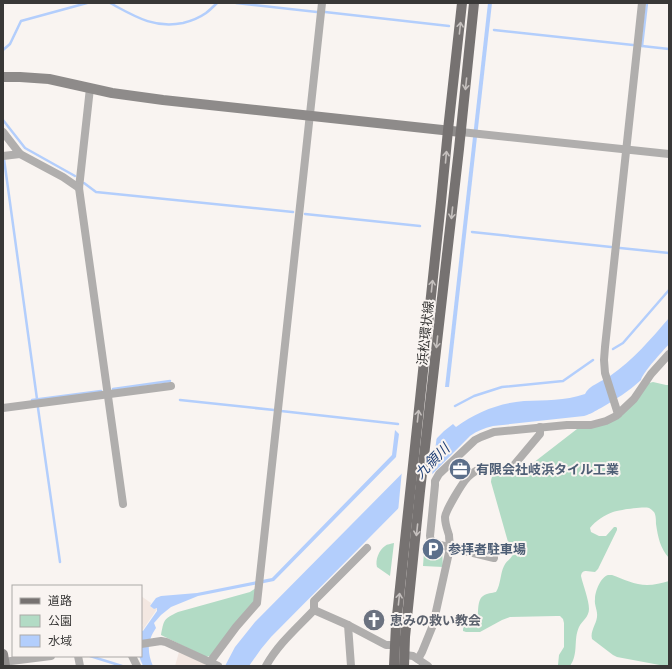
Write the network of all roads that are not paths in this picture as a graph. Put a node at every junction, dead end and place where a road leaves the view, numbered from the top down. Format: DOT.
graph roads {
  1 [pos="322,3"];
  2 [pos="462,3"];
  3 [pos="474,3"];
  4 [pos="642,3"];
  5 [pos="3,77"];
  6 [pos="90,88"];
  7 [pos="310,116"];
  8 [pos="448,130"];
  9 [pos="3,132"];
  10 [pos="461,132"];
  11 [pos="626,150"];
  12 [pos="20,154"];
  13 [pos="669,154"];
  14 [pos="3,156"];
  15 [pos="79,188"];
  16 [pos="669,354"];
  17 [pos="171,386"];
  18 [pos="108,394"];
  19 [pos="3,408"];
  20 [pos="618,414"];
  21 [pos="540,427"];
  22 [pos="123,504"];
  23 [pos="367,548"];
  24 [pos="450,548"];
  25 [pos="494,558"];
  26 [pos="314,610"];
  27 [pos="348,625"];
  28 [pos="142,644"];
  29 [pos="395,645"];
  30 [pos="405,655"];
  31 [pos="42,657"];
  32 [pos="132,657"];
  33 [pos="418,659"];
  34 [pos="4,661"];
  35 [pos="214,664"];
  36 [pos="137,666"];
  37 [pos="266,666"];
  38 [pos="351,666"];
  39 [pos="394,666"];
  40 [pos="404,666"];
  41 [pos="428,666"];
  1 -- 7 [label="street"];
  8 -- 2 [label="main road, 浜松環状線, one-way"];
  3 -- 10 [label="main road, 浜松環状線, one-way"];
  4 -- 11 [label="street"];
  5 -- 6 [label="street"];
  6 -- 7 [label="street"];
  6 -- 15 [label="street"];
  7 -- 8 [label="street"];
  7 -- 35 [label="street"];
  8 -- 10 [label="street"];
  29 -- 8 [label="main road, 浜松環状線, one-way"];
  9 -- 12 [label="street"];
  10 -- 11 [label="street"];
  10 -- 30 [label="main road, 浜松環状線, one-way"];
  11 -- 13 [label="street"];
  11 -- 20 [label="street"];
  12 -- 14 [label="street"];
  12 -- 15 [label="street"];
  15 -- 18 [label="street"];
  16 -- 20 [label="street"];
  17 -- 18 [label="street"];
  18 -- 19 [label="street"];
  18 -- 22 [label="street"];
  20 -- 21 [label="street"];
  21 -- 24 [label="street"];
  21 -- 24 [label="street"];
  23 -- 26 [label="street"];
  24 -- 25 [label="street"];
  24 -- 33 [label="street"];
  26 -- 27 [label="street"];
  26 -- 37 [label="street"];
  27 -- 29 [label="street"];
  27 -- 38 [label="street"];
  28 -- 35 [label="street"];
  29 -- 39 [label="main road, 浜松環状線"];
  30 -- 33 [label="street"];
  30 -- 40 [label="main road, 浜松環状線"];
  31 -- 34 [label="street"];
  32 -- 36 [label="street"];
  33 -- 41 [label="street"];
}
